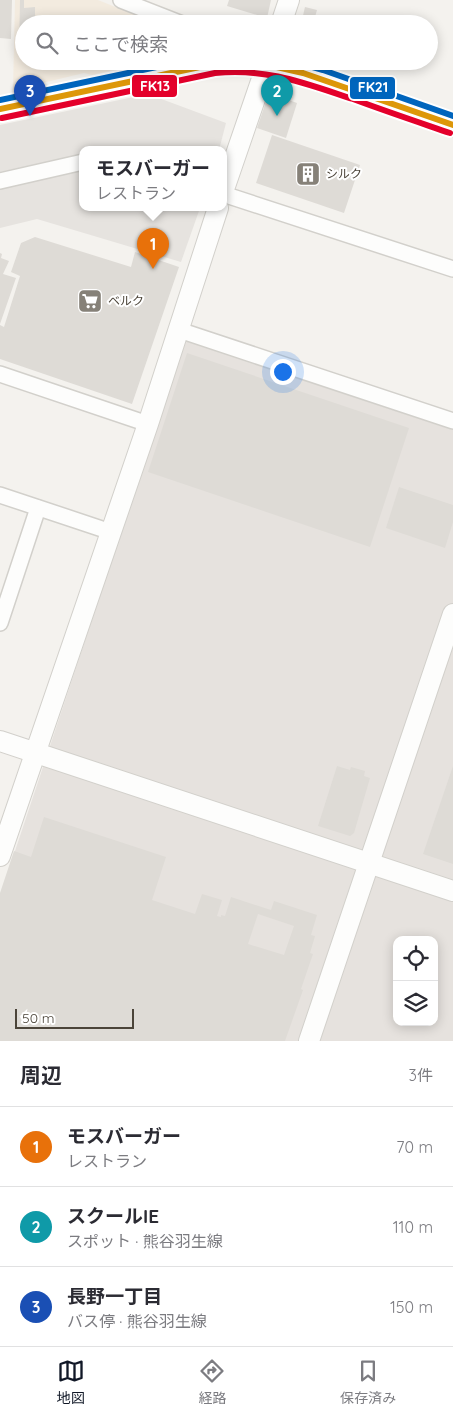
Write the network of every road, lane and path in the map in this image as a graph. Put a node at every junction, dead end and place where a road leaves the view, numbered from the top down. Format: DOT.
graph roads {
  1 [pos="121,0"];
  2 [pos="289,0"];
  3 [pos="159,15"];
  4 [pos="284,15"];
  5 [pos="185,70"];
  6 [pos="263,70"];
  7 [pos="292,70"];
  8 [pos="0,109"];
  9 [pos="453,125"];
  10 [pos="79,163"];
  11 [pos="227,180"];
  12 [pos="0,181"];
  13 [pos="227,193"];
  14 [pos="217,211"];
  15 [pos="453,269"];
  16 [pos="179,330"];
  17 [pos="0,374"];
  18 [pos="453,421"];
  19 [pos="148,424"];
  20 [pos="0,495"];
  21 [pos="38,508"];
  22 [pos="111,532"];
  23 [pos="453,614"];
  24 [pos="0,623"];
  25 [pos="0,741"];
  26 [pos="34,753"];
  27 [pos="0,856"];
  28 [pos="370,863"];
  29 [pos="453,891"];
  30 [pos="309,1041"];
  1 -- 3 [label="street"];
  2 -- 4 [label="street"];
  5 -- 8 [label="main road"];
  6 -- 11 [label="street"];
  7 -- 9 [label="main road"];
  10 -- 12 [label="street"];
  13 -- 15 [label="street"];
  14 -- 16 [label="street"];
  16 -- 18 [label="street"];
  16 -- 19 [label="street"];
  17 -- 19 [label="street"];
  19 -- 22 [label="street"];
  20 -- 21 [label="street"];
  21 -- 22 [label="street"];
  21 -- 24 [label="street"];
  22 -- 26 [label="street"];
  23 -- 28 [label="street"];
  25 -- 26 [label="street"];
  26 -- 27 [label="street"];
  26 -- 28 [label="street"];
  28 -- 29 [label="street"];
  28 -- 30 [label="street"];
}
